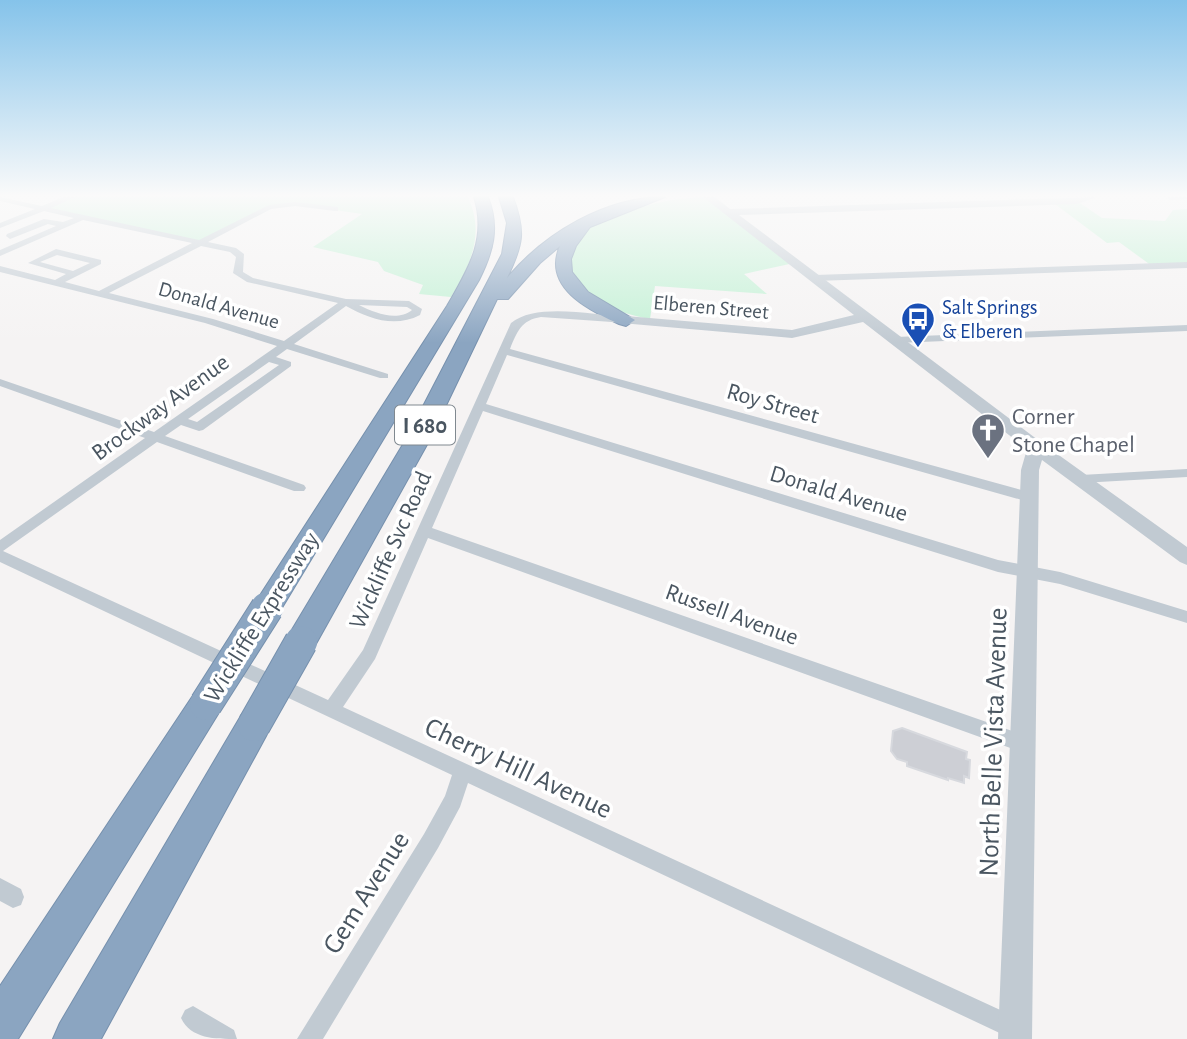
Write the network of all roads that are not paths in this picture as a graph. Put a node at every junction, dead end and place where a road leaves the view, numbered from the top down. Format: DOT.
graph roads {
  1 [pos="17,245"];
  2 [pos="193,245"];
  3 [pos="208,245"];
  4 [pos="479,245"];
  5 [pos="485,245"];
  6 [pos="511,245"];
  7 [pos="549,245"];
  8 [pos="569,245"];
  9 [pos="773,245"];
  10 [pos="0,253"];
  11 [pos="1187,265"];
  12 [pos="0,269"];
  13 [pos="75,274"];
  14 [pos="473,276"];
  15 [pos="815,278"];
  16 [pos="56,283"];
  17 [pos="100,294"];
  18 [pos="346,302"];
  19 [pos="552,315"];
  20 [pos="865,317"];
  21 [pos="626,320"];
  22 [pos="1187,328"];
  23 [pos="896,340"];
  24 [pos="283,344"];
  25 [pos="504,351"];
  26 [pos="266,357"];
  27 [pos="384,376"];
  28 [pos="0,382"];
  29 [pos="437,403"];
  30 [pos="479,406"];
  31 [pos="178,420"];
  32 [pos="154,437"];
  33 [pos="1036,447"];
  34 [pos="1187,473"];
  35 [pos="1081,480"];
  36 [pos="299,488"];
  37 [pos="1029,497"];
  38 [pos="424,531"];
  39 [pos="0,547"];
  40 [pos="0,556"];
  41 [pos="1187,557"];
  42 [pos="1028,573"];
  43 [pos="1187,617"];
  44 [pos="301,642"];
  45 [pos="331,710"];
  46 [pos="254,725"];
  47 [pos="1024,744"];
  48 [pos="463,771"];
  49 [pos="193,1018"];
  50 [pos="0,1026"];
  51 [pos="1015,1034"];
  52 [pos="76,1039"];
  53 [pos="225,1039"];
  54 [pos="309,1039"];
  1 -- 10 [label="street"];
  2 -- 17 [label="street"];
  3 -- 18 [label="street"];
  4 -- 14 [label="highway"];
  5 -- 14 [label="highway, Wickliffe Expressway / I 680"];
  6 -- 29 [label="highway, Wickliffe Expressway / I 680"];
  7 -- 29 [label="highway"];
  8 -- 21 [label="highway"];
  9 -- 15 [label="street"];
  11 -- 15 [label="street"];
  12 -- 16 [label="street, Donald Avenue"];
  13 -- 13 [label="street"];
  13 -- 16 [label="street"];
  14 -- 50 [label="highway, Wickliffe Expressway / I 680, bridge"];
  15 -- 20 [label="street"];
  16 -- 17 [label="street, Donald Avenue"];
  17 -- 24 [label="street, Donald Avenue"];
  18 -- 18 [label="street"];
  18 -- 24 [label="street, Brockway Avenue"];
  19 -- 21 [label="street, Elberen Street"];
  19 -- 25 [label="street, Wickliffe Svc Road"];
  20 -- 21 [label="street, Elberen Street"];
  20 -- 23 [label="street"];
  22 -- 23 [label="street"];
  23 -- 33 [label="street"];
  24 -- 26 [label="street, Brockway Avenue"];
  24 -- 27 [label="street, Donald Avenue"];
  25 -- 30 [label="street, Wickliffe Svc Road"];
  25 -- 37 [label="street, Roy Street"];
  26 -- 31 [label="street, Brockway Avenue"];
  26 -- 31 [label="street"];
  28 -- 32 [label="street"];
  29 -- 44 [label="highway, Wickliffe Expressway / I 680"];
  30 -- 38 [label="street, Wickliffe Svc Road"];
  30 -- 42 [label="street, Donald Avenue"];
  31 -- 32 [label="street, Brockway Avenue"];
  32 -- 36 [label="street"];
  32 -- 39 [label="street, Brockway Avenue"];
  33 -- 35 [label="street"];
  33 -- 37 [label="street, North Belle Vista Avenue"];
  34 -- 35 [label="street"];
  35 -- 41 [label="street"];
  37 -- 42 [label="street, North Belle Vista Avenue"];
  38 -- 45 [label="street, Wickliffe Svc Road"];
  38 -- 47 [label="street, Russell Avenue"];
  40 -- 45 [label="street, Cherry Hill Avenue"];
  42 -- 43 [label="street, Donald Avenue"];
  42 -- 47 [label="street, North Belle Vista Avenue"];
  44 -- 46 [label="highway, Wickliffe Expressway / I 680, bridge"];
  45 -- 48 [label="street, Cherry Hill Avenue"];
  46 -- 52 [label="highway, Wickliffe Expressway / I 680"];
  47 -- 51 [label="street, North Belle Vista Avenue"];
  48 -- 51 [label="street, Cherry Hill Avenue"];
  48 -- 54 [label="street, Gem Avenue"];
  49 -- 53 [label="street"];
}
